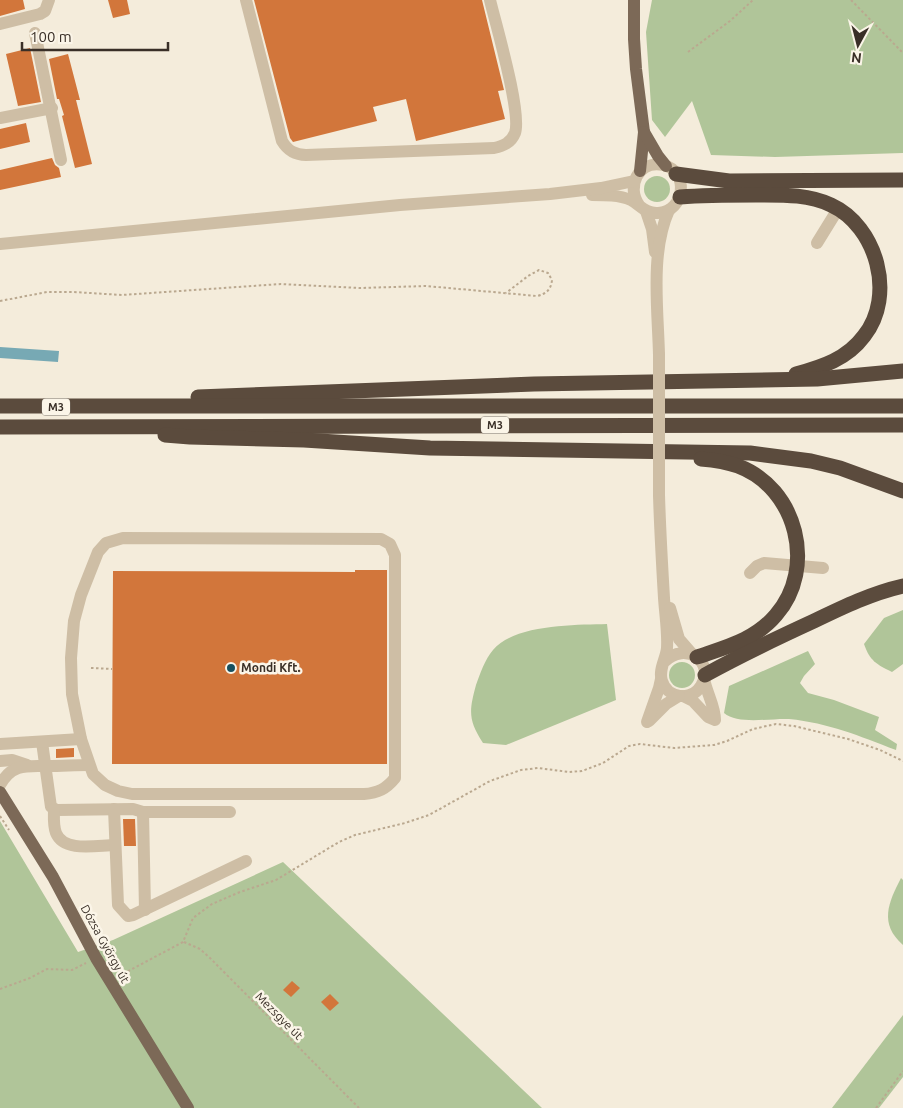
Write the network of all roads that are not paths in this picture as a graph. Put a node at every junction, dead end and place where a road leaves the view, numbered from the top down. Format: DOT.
graph roads {
  1 [pos="48,0"];
  2 [pos="246,0"];
  3 [pos="490,0"];
  4 [pos="634,0"];
  5 [pos="0,24"];
  6 [pos="35,33"];
  7 [pos="52,108"];
  8 [pos="0,118"];
  9 [pos="644,132"];
  10 [pos="61,160"];
  11 [pos="671,170"];
  12 [pos="637,176"];
  13 [pos="903,180"];
  14 [pos="550,194"];
  15 [pos="680,197"];
  16 [pos="643,208"];
  17 [pos="838,209"];
  18 [pos="669,210"];
  19 [pos="817,243"];
  20 [pos="0,244"];
  21 [pos="657,266"];
  22 [pos="903,371"];
  23 [pos="774,380"];
  24 [pos="0,406"];
  25 [pos="903,406"];
  26 [pos="112,407"];
  27 [pos="903,425"];
  28 [pos="0,427"];
  29 [pos="86,427"];
  30 [pos="625,452"];
  31 [pos="903,491"];
  32 [pos="797,565"];
  33 [pos="823,568"];
  34 [pos="750,573"];
  35 [pos="663,584"];
  36 [pos="903,586"];
  37 [pos="694,656"];
  38 [pos="664,662"];
  39 [pos="705,677"];
  40 [pos="661,679"];
  41 [pos="681,696"];
  42 [pos="81,740"];
  43 [pos="42,742"];
  44 [pos="0,744"];
  45 [pos="0,761"];
  46 [pos="27,765"];
  47 [pos="89,765"];
  48 [pos="44,766"];
  49 [pos="0,785"];
  50 [pos="0,792"];
  51 [pos="54,809"];
  52 [pos="114,809"];
  53 [pos="143,812"];
  54 [pos="230,812"];
  55 [pos="115,845"];
  56 [pos="246,861"];
  57 [pos="145,910"];
  58 [pos="188,1108"];
  1 -- 5 [label="street"];
  2 -- 3 [label="street"];
  4 -- 9 [label="main road"];
  6 -- 7 [label="street"];
  7 -- 8 [label="street"];
  7 -- 10 [label="street"];
  9 -- 11 [label="main road"];
  9 -- 12 [label="main road"];
  11 -- 12 [label="street"];
  11 -- 13 [label="highway"];
  11 -- 15 [label="street"];
  12 -- 14 [label="street"];
  12 -- 16 [label="street"];
  14 -- 16 [label="street"];
  14 -- 20 [label="street"];
  15 -- 17 [label="highway"];
  15 -- 18 [label="street"];
  16 -- 18 [label="street"];
  16 -- 21 [label="street"];
  17 -- 19 [label="street"];
  17 -- 23 [label="highway"];
  18 -- 21 [label="street"];
  21 -- 35 [label="street, bridge"];
  22 -- 23 [label="highway"];
  23 -- 26 [label="highway"];
  24 -- 26 [label="highway, M3"];
  25 -- 26 [label="highway, M3"];
  27 -- 29 [label="highway, M3"];
  28 -- 29 [label="highway, M3"];
  29 -- 30 [label="highway"];
  30 -- 31 [label="highway"];
  30 -- 32 [label="highway"];
  32 -- 33 [label="street"];
  32 -- 34 [label="street"];
  32 -- 37 [label="highway"];
  35 -- 37 [label="street"];
  35 -- 38 [label="street"];
  36 -- 39 [label="highway"];
  37 -- 38 [label="street"];
  37 -- 39 [label="street"];
  38 -- 40 [label="street"];
  39 -- 41 [label="street"];
  39 -- 41 [label="street"];
  40 -- 41 [label="street"];
  40 -- 41 [label="street"];
  42 -- 43 [label="street"];
  42 -- 47 [label="street"];
  42 -- 47 [label="street"];
  43 -- 44 [label="street"];
  43 -- 48 [label="street"];
  45 -- 46 [label="street"];
  46 -- 48 [label="street"];
  46 -- 49 [label="street"];
  47 -- 48 [label="street"];
  48 -- 51 [label="street"];
  50 -- 58 [label="main road, Dózsa György út"];
  51 -- 52 [label="street"];
  51 -- 55 [label="street"];
  52 -- 53 [label="street"];
  52 -- 55 [label="street"];
  53 -- 54 [label="street"];
  53 -- 57 [label="street"];
  55 -- 57 [label="street"];
  56 -- 57 [label="street"];
}
